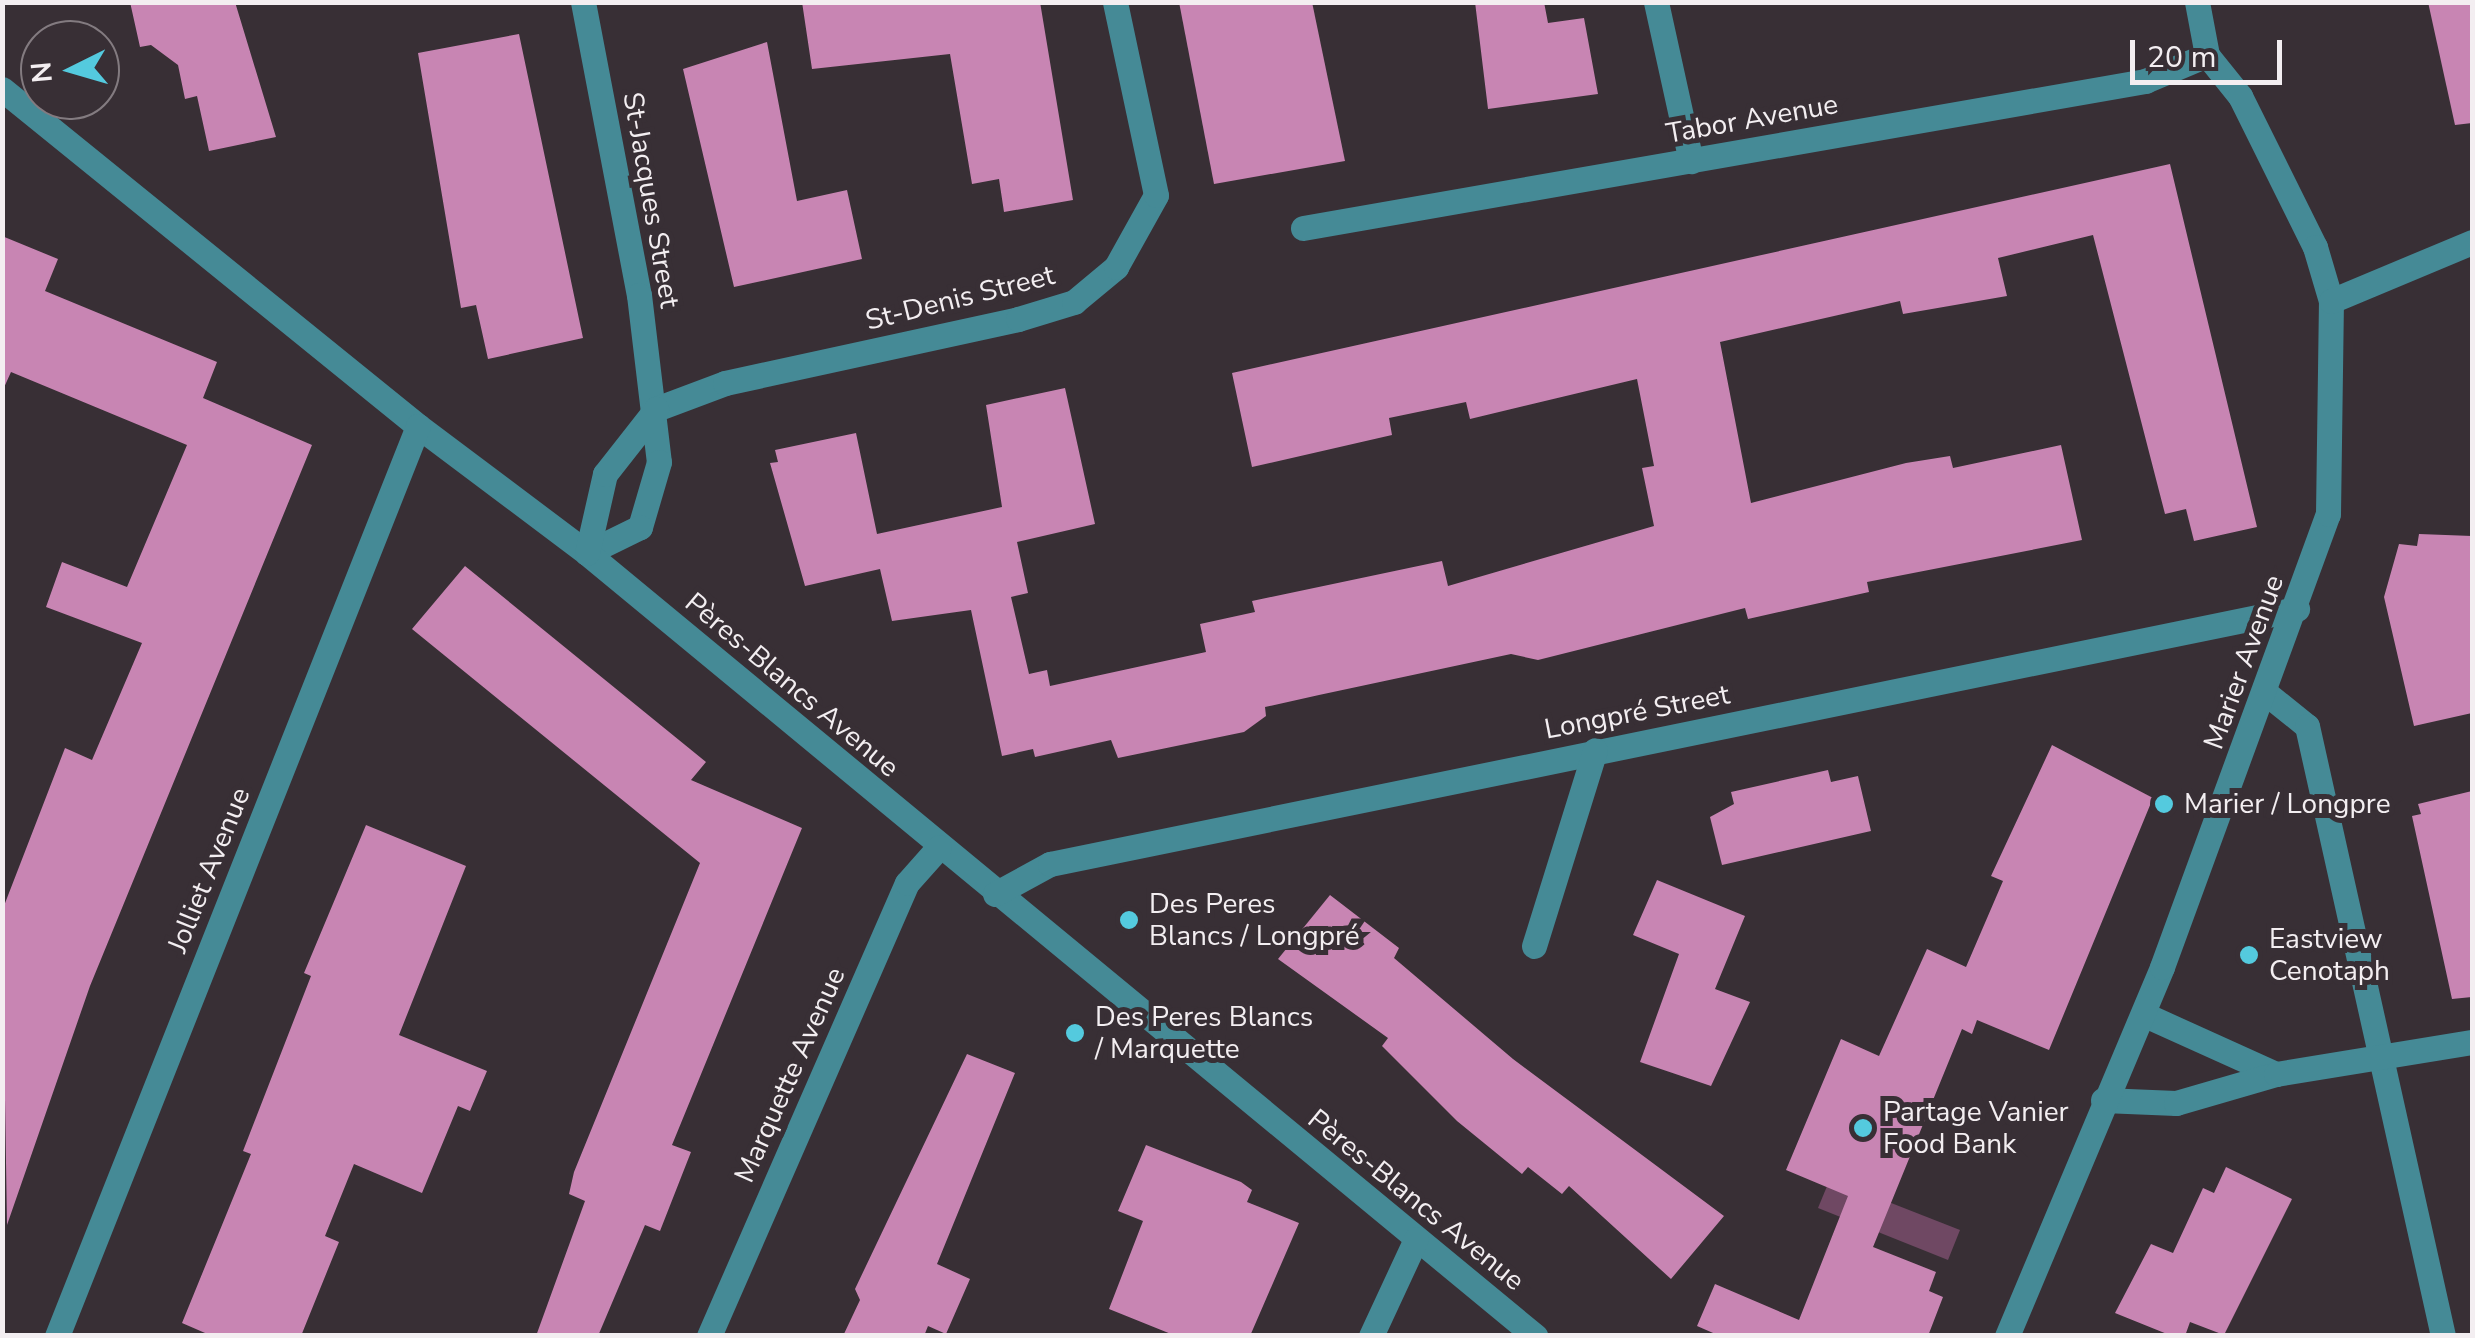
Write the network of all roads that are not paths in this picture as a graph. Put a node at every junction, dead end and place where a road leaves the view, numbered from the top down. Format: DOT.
graph roads {
  1 [pos="584,2"];
  2 [pos="1116,2"];
  3 [pos="1656,2"];
  4 [pos="2197,2"];
  5 [pos="2207,55"];
  6 [pos="2,89"];
  7 [pos="1691,160"];
  8 [pos="1303,228"];
  9 [pos="2472,242"];
  10 [pos="2331,301"];
  11 [pos="656,409"];
  12 [pos="418,426"];
  13 [pos="587,553"];
  14 [pos="2297,608"];
  15 [pos="2268,694"];
  16 [pos="1595,750"];
  17 [pos="938,847"];
  18 [pos="995,894"];
  19 [pos="1534,946"];
  20 [pos="2143,1014"];
  21 [pos="2472,1042"];
  22 [pos="2384,1058"];
  23 [pos="2276,1074"];
  24 [pos="2103,1100"];
  25 [pos="1416,1239"];
  26 [pos="57,1336"];
  27 [pos="709,1336"];
  28 [pos="1371,1336"];
  29 [pos="1534,1336"];
  30 [pos="2007,1336"];
  31 [pos="2443,1336"];
  1 -- 11 [label="street, St-Jacques Street"];
  2 -- 11 [label="street, St-Denis Street"];
  3 -- 7 [label="street"];
  4 -- 5 [label="street"];
  5 -- 7 [label="street, Tabor Avenue"];
  5 -- 10 [label="street, Marier Avenue"];
  6 -- 12 [label="street, Pères-Blancs Avenue"];
  7 -- 8 [label="street, Tabor Avenue"];
  9 -- 10 [label="street"];
  10 -- 14 [label="street, Marier Avenue"];
  11 -- 13 [label="street"];
  11 -- 13 [label="street, St-Jacques Street"];
  12 -- 13 [label="street, Pères-Blancs Avenue"];
  12 -- 26 [label="street, Jolliet Avenue"];
  13 -- 17 [label="street, Pères-Blancs Avenue"];
  14 -- 15 [label="street, Marier Avenue"];
  14 -- 16 [label="street, Longpré Street"];
  15 -- 20 [label="street, Marier Avenue"];
  15 -- 22 [label="street"];
  16 -- 18 [label="street, Longpré Street"];
  16 -- 19 [label="street"];
  17 -- 18 [label="street, Pères-Blancs Avenue"];
  17 -- 27 [label="street, Marquette Avenue"];
  18 -- 25 [label="street, Pères-Blancs Avenue"];
  20 -- 23 [label="street"];
  20 -- 24 [label="street, Marier Avenue"];
  21 -- 22 [label="street"];
  22 -- 23 [label="street"];
  22 -- 31 [label="street"];
  23 -- 24 [label="street"];
  24 -- 30 [label="street, Marier Avenue"];
  25 -- 28 [label="street"];
  25 -- 29 [label="street, Pères-Blancs Avenue"];
}
